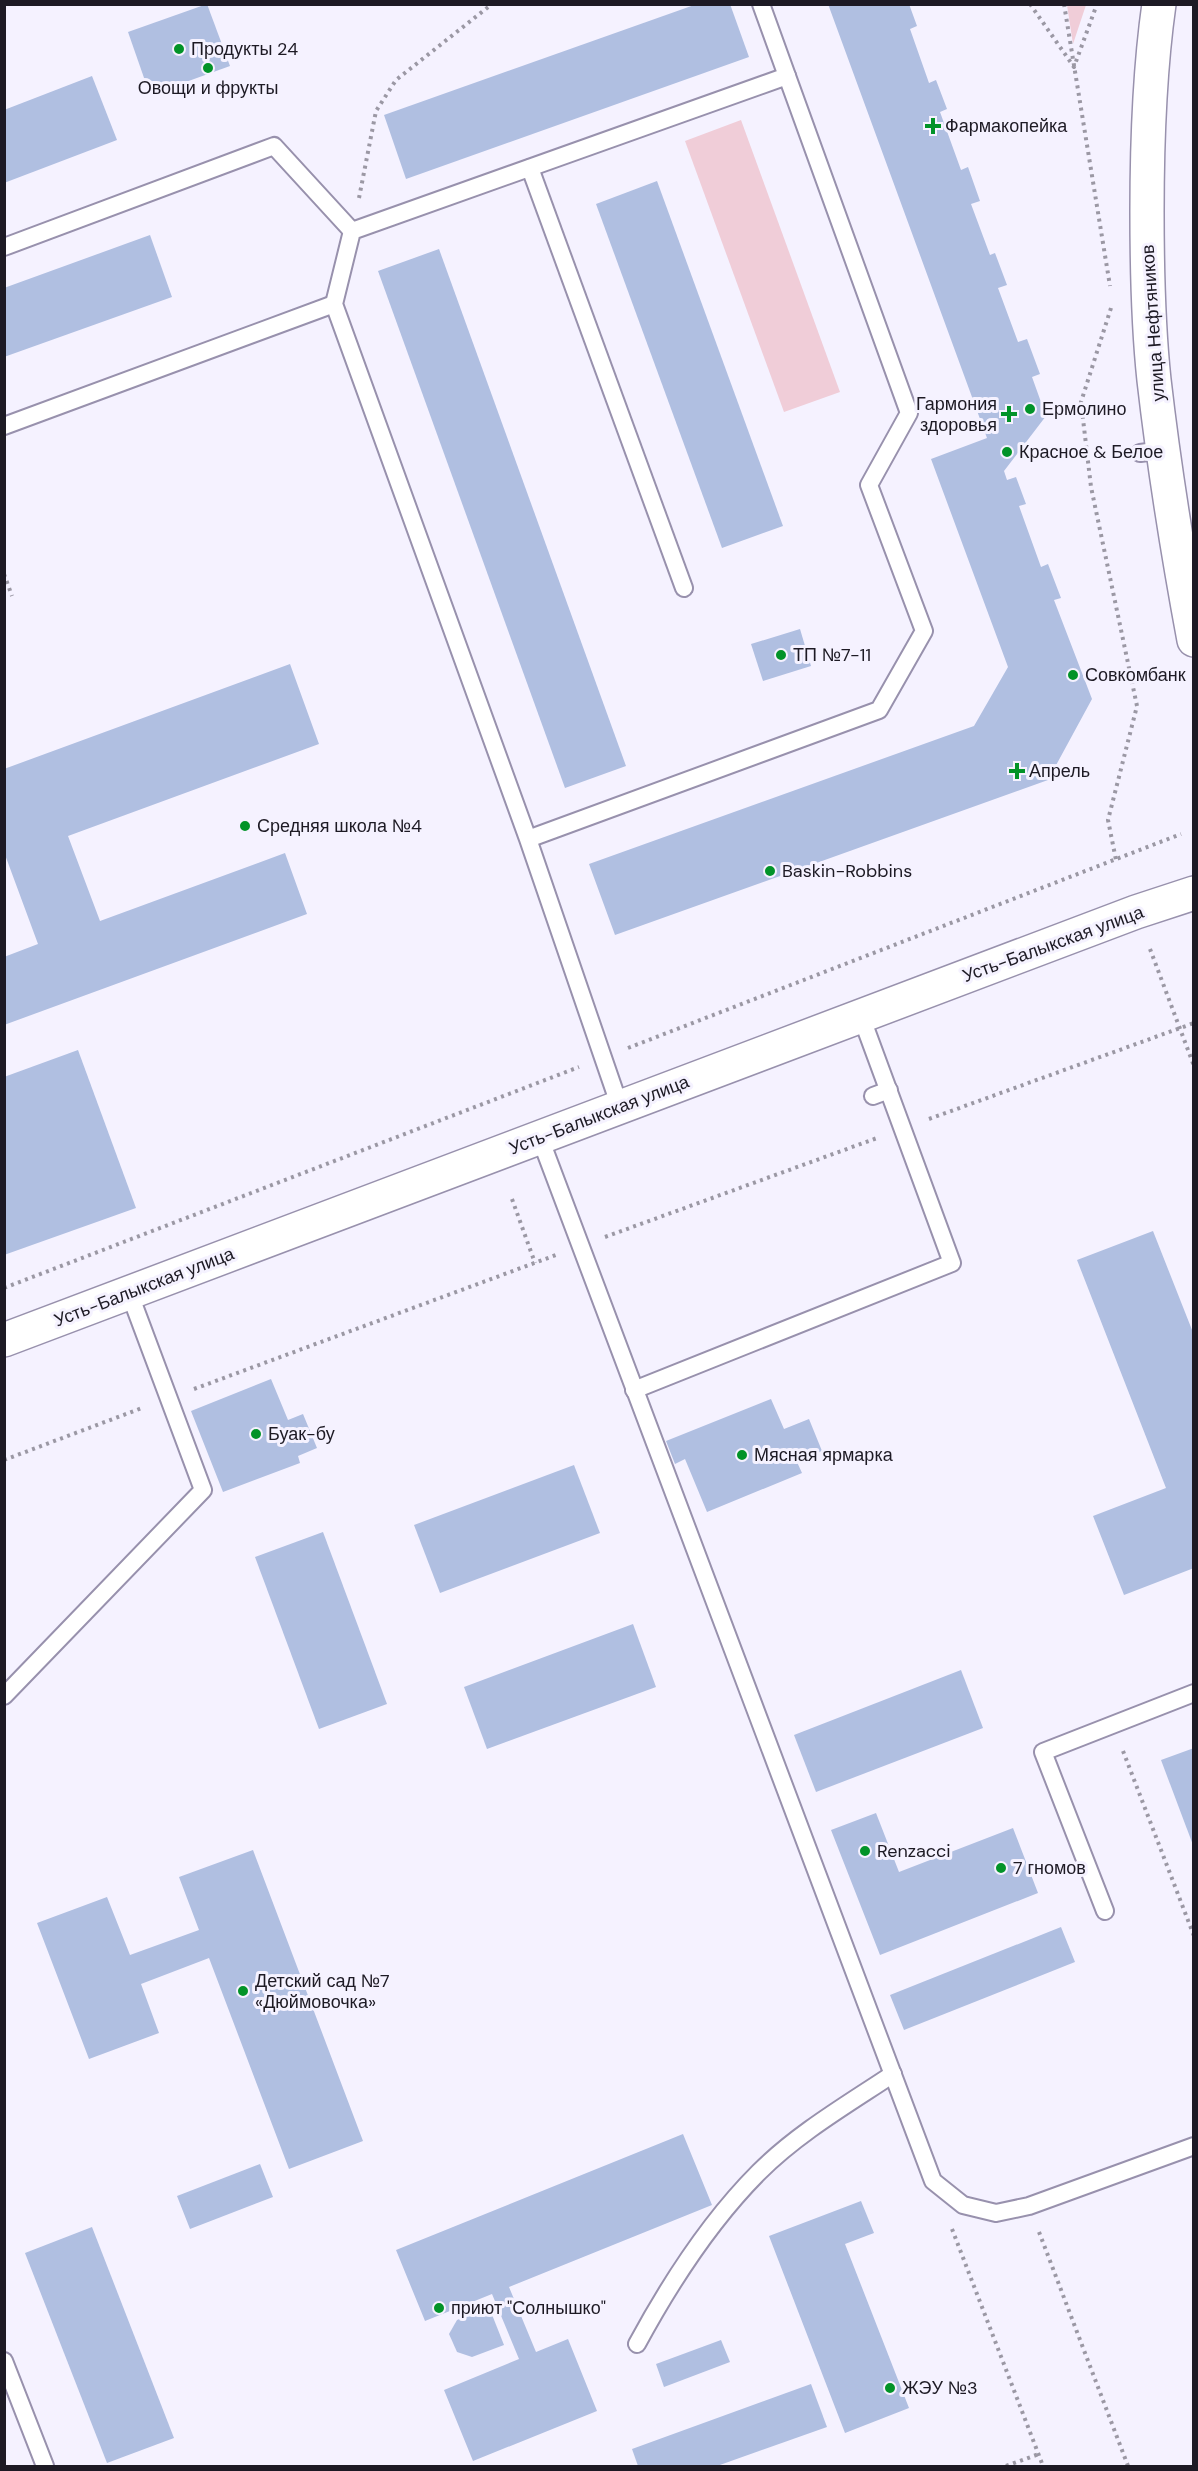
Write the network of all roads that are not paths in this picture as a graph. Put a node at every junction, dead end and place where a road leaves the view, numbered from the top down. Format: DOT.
graph roads {
  1 [pos="761,4"];
  2 [pos="1159,4"];
  3 [pos="787,76"];
  4 [pos="530,168"];
  5 [pos="352,231"];
  6 [pos="4,247"];
  7 [pos="334,304"];
  8 [pos="4,426"];
  9 [pos="684,588"];
  10 [pos="1194,640"];
  11 [pos="528,839"];
  12 [pos="1194,893"];
  13 [pos="861,1016"];
  14 [pos="620,1107"];
  15 [pos="540,1138"];
  16 [pos="129,1292"];
  17 [pos="4,1340"];
  18 [pos="634,1390"];
  19 [pos="1194,1693"];
  20 [pos="4,1696"];
  21 [pos="1105,1911"];
  22 [pos="893,2074"];
  23 [pos="1194,2146"];
  24 [pos="637,2344"];
  25 [pos="4,2361"];
  26 [pos="45,2466"];
  1 -- 3 [label="lane"];
  2 -- 10 [label="street, улица Нефтяников"];
  3 -- 4 [label="lane"];
  3 -- 11 [label="lane"];
  4 -- 5 [label="lane"];
  4 -- 9 [label="lane"];
  5 -- 6 [label="lane"];
  5 -- 7 [label="lane"];
  7 -- 8 [label="lane"];
  7 -- 11 [label="lane"];
  11 -- 14 [label="lane"];
  12 -- 13 [label="street, Усть-Балыкская улица"];
  13 -- 14 [label="street, Усть-Балыкская улица"];
  13 -- 18 [label="lane"];
  14 -- 15 [label="street, Усть-Балыкская улица"];
  15 -- 16 [label="street, Усть-Балыкская улица"];
  15 -- 18 [label="lane"];
  16 -- 17 [label="street, Усть-Балыкская улица"];
  16 -- 20 [label="lane"];
  18 -- 22 [label="lane"];
  19 -- 21 [label="lane"];
  22 -- 23 [label="lane"];
  22 -- 24 [label="lane"];
  25 -- 26 [label="lane"];
}
